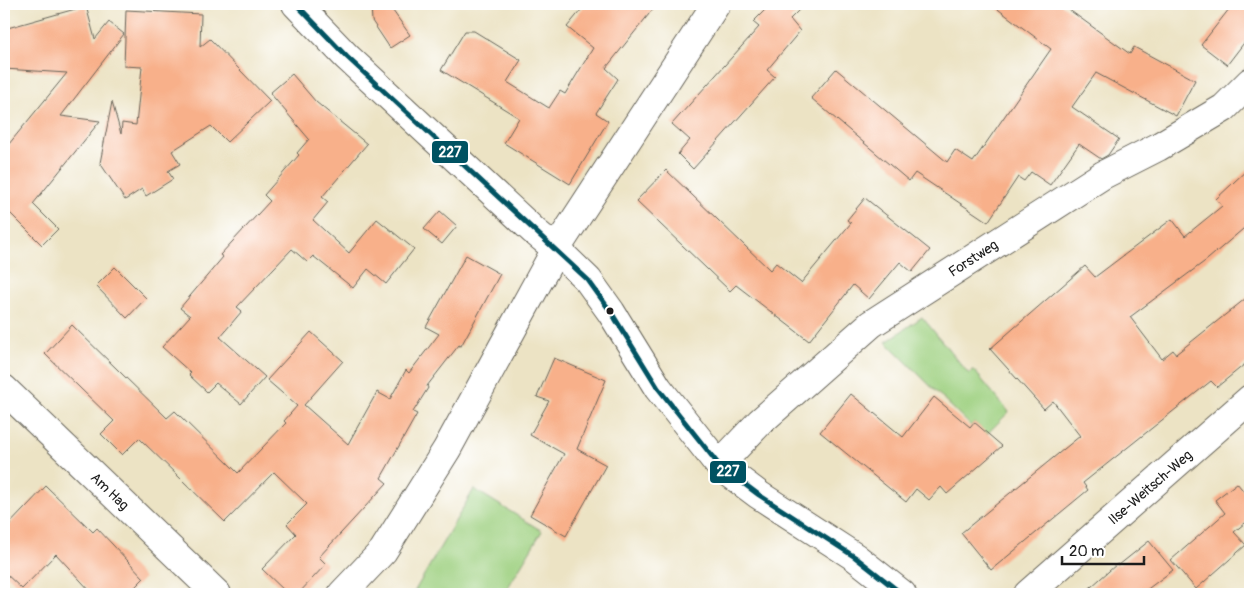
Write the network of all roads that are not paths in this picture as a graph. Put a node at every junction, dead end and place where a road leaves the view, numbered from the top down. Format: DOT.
graph roads {
  1 [pos="296,4"];
  2 [pos="716,4"];
  3 [pos="1250,82"];
  4 [pos="556,249"];
  5 [pos="4,389"];
  6 [pos="1250,399"];
  7 [pos="718,465"];
  8 [pos="217,594"];
  9 [pos="342,594"];
  10 [pos="902,594"];
  11 [pos="1028,594"];
  1 -- 4 [label="street"];
  2 -- 4 [label="street"];
  3 -- 7 [label="street, Forstweg"];
  4 -- 7 [label="street"];
  4 -- 9 [label="street"];
  5 -- 8 [label="street, Am Hag"];
  6 -- 11 [label="street, Ilse-Weitsch-Weg"];
  7 -- 10 [label="street"];
}
